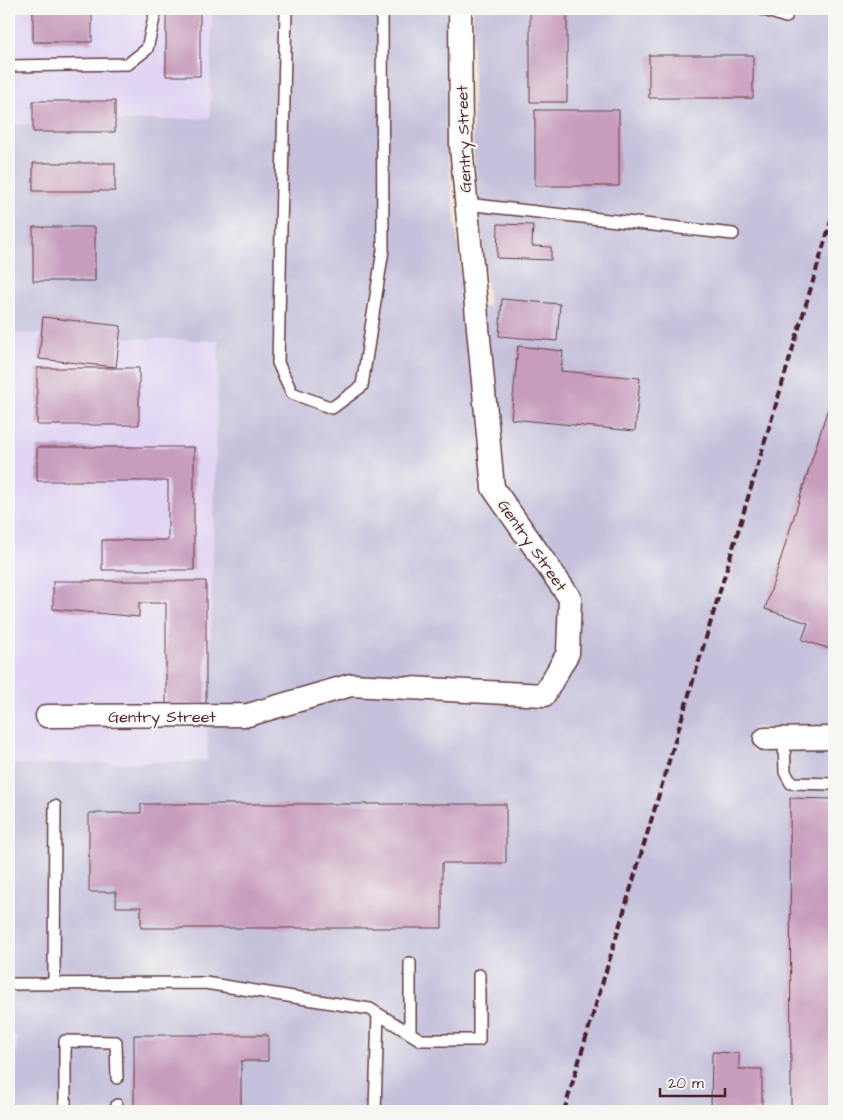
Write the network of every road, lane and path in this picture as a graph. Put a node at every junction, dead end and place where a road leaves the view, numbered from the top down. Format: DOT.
graph roads {
  1 [pos="156,9"];
  2 [pos="286,9"];
  3 [pos="382,9"];
  4 [pos="460,9"];
  5 [pos="762,9"];
  6 [pos="786,17"];
  7 [pos="9,66"];
  8 [pos="466,204"];
  9 [pos="733,234"];
  10 [pos="47,716"];
  11 [pos="834,738"];
  12 [pos="774,739"];
  13 [pos="834,784"];
  14 [pos="55,806"];
  15 [pos="410,964"];
  16 [pos="479,975"];
  17 [pos="9,984"];
  18 [pos="54,984"];
  19 [pos="378,1014"];
  20 [pos="410,1033"];
  21 [pos="117,1078"];
  22 [pos="65,1111"];
  23 [pos="375,1111"];
  1 -- 7 [label="lane"];
  2 -- 3 [label="lane"];
  4 -- 8 [label="street, Gentry Street"];
  5 -- 6 [label="lane"];
  8 -- 9 [label="lane"];
  8 -- 10 [label="street, Gentry Street"];
  11 -- 12 [label="street"];
  12 -- 13 [label="lane"];
  14 -- 18 [label="lane"];
  15 -- 20 [label="lane"];
  16 -- 20 [label="lane"];
  17 -- 18 [label="lane"];
  18 -- 19 [label="lane"];
  19 -- 20 [label="lane"];
  19 -- 23 [label="lane"];
  21 -- 22 [label="lane"];
}
